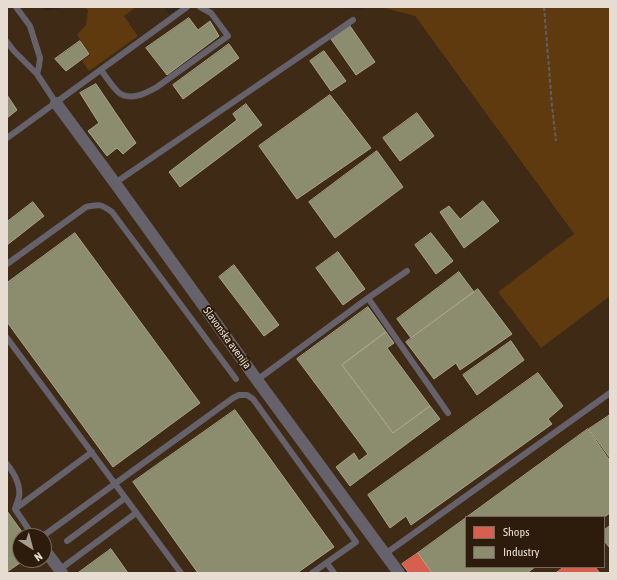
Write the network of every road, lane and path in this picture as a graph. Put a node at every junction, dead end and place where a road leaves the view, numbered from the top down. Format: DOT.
graph roads {
  1 [pos="16,7"];
  2 [pos="187,7"];
  3 [pos="200,7"];
  4 [pos="544,7"];
  5 [pos="353,20"];
  6 [pos="7,42"];
  7 [pos="101,70"];
  8 [pos="37,74"];
  9 [pos="56,103"];
  10 [pos="7,138"];
  11 [pos="556,141"];
  12 [pos="115,183"];
  13 [pos="7,264"];
  14 [pos="407,271"];
  15 [pos="368,298"];
  16 [pos="7,338"];
  17 [pos="236,379"];
  18 [pos="257,380"];
  19 [pos="610,393"];
  20 [pos="448,413"];
  21 [pos="92,452"];
  22 [pos="7,464"];
  23 [pos="115,484"];
  24 [pos="125,498"];
  25 [pos="15,509"];
  26 [pos="136,513"];
  27 [pos="28,528"];
  28 [pos="52,530"];
  29 [pos="67,541"];
  30 [pos="385,554"];
  31 [pos="52,559"];
  32 [pos="327,563"];
  33 [pos="61,571"];
  34 [pos="181,573"];
  35 [pos="312,573"];
  36 [pos="334,573"];
  37 [pos="399,573"];
  1 -- 8 [label="lane"];
  2 -- 7 [label="lane"];
  3 -- 7 [label="lane"];
  4 -- 11 [label="path"];
  5 -- 12 [label="lane"];
  6 -- 8 [label="lane"];
  7 -- 9 [label="lane"];
  8 -- 9 [label="lane"];
  9 -- 10 [label="lane"];
  9 -- 12 [label="street, Slavonska avenija"];
  12 -- 18 [label="street, Slavonska avenija"];
  13 -- 17 [label="lane"];
  14 -- 15 [label="lane"];
  15 -- 18 [label="lane"];
  15 -- 20 [label="lane"];
  16 -- 21 [label="lane"];
  18 -- 30 [label="street, Slavonska avenija"];
  19 -- 30 [label="lane"];
  21 -- 23 [label="lane"];
  21 -- 25 [label="lane"];
  22 -- 25 [label="lane"];
  23 -- 24 [label="lane"];
  23 -- 28 [label="lane"];
  23 -- 32 [label="lane"];
  24 -- 26 [label="lane"];
  24 -- 29 [label="lane"];
  25 -- 27 [label="lane"];
  26 -- 33 [label="lane"];
  26 -- 34 [label="lane"];
  30 -- 37 [label="street, Slavonska avenija"];
  31 -- 33 [label="street"];
  32 -- 35 [label="lane"];
  32 -- 36 [label="lane"];
}
